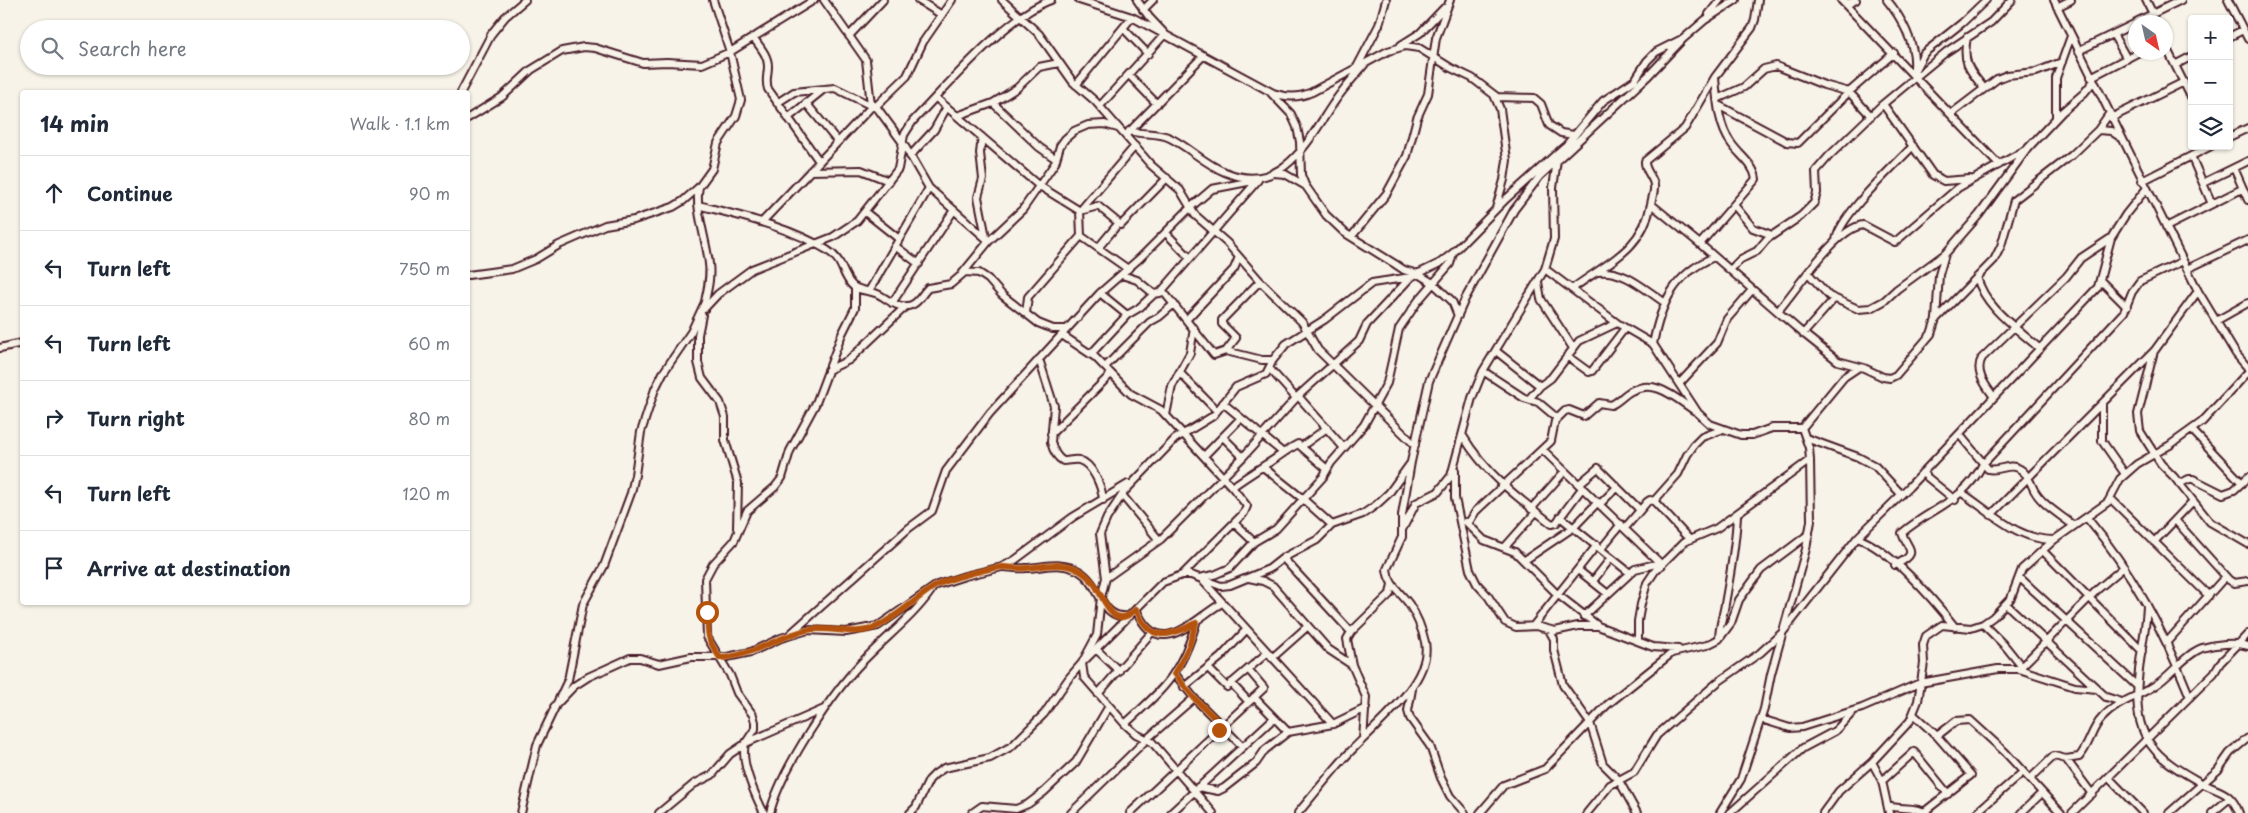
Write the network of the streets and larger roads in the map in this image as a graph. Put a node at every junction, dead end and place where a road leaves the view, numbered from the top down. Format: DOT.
graph roads {
  1 [pos="525,0"];
  2 [pos="713,0"];
  3 [pos="814,0"];
  4 [pos="824,0"];
  5 [pos="883,0"];
  6 [pos="918,0"];
  7 [pos="952,0"];
  8 [pos="1002,0"];
  9 [pos="1051,0"];
  10 [pos="1079,0"];
  11 [pos="1137,0"];
  12 [pos="1153,0"];
  13 [pos="1386,0"];
  14 [pos="1720,0"];
  15 [pos="1736,0"];
  16 [pos="1758,0"];
  17 [pos="1856,0"];
  18 [pos="1887,0"];
  19 [pos="1986,0"];
  20 [pos="2012,0"];
  21 [pos="2054,0"];
  22 [pos="2071,0"];
  23 [pos="2146,0"];
  24 [pos="2181,0"];
  25 [pos="2228,0"];
  26 [pos="1450,1"];
  27 [pos="1842,1"];
  28 [pos="2057,7"];
  29 [pos="1143,10"];
  30 [pos="942,15"];
  31 [pos="2151,15"];
  32 [pos="1022,16"];
  33 [pos="1132,17"];
  34 [pos="1705,20"];
  35 [pos="2128,26"];
  36 [pos="1123,28"];
  37 [pos="2244,30"];
  38 [pos="1165,34"];
  39 [pos="2113,34"];
  40 [pos="2233,35"];
  41 [pos="849,36"];
  42 [pos="2071,36"];
  43 [pos="753,37"];
  44 [pos="1967,38"];
  45 [pos="1683,39"];
  46 [pos="2248,39"];
  47 [pos="1398,47"];
  48 [pos="2078,51"];
  49 [pos="730,52"];
  50 [pos="1894,53"];
  51 [pos="1148,54"];
  52 [pos="1203,56"];
  53 [pos="1434,58"];
  54 [pos="2188,58"];
  55 [pos="2127,59"];
  56 [pos="2172,60"];
  57 [pos="1367,62"];
  58 [pos="2062,62"];
  59 [pos="1059,63"];
  60 [pos="2175,65"];
  61 [pos="1356,68"];
  62 [pos="470,74"];
  63 [pos="469,75"];
  64 [pos="1129,75"];
  65 [pos="1915,75"];
  66 [pos="1715,77"];
  67 [pos="2092,79"];
  68 [pos="2184,82"];
  69 [pos="1076,85"];
  70 [pos="825,88"];
  71 [pos="1984,88"];
  72 [pos="461,90"];
  73 [pos="2188,90"];
  74 [pos="1268,91"];
  75 [pos="1849,92"];
  76 [pos="1494,95"];
  77 [pos="936,98"];
  78 [pos="777,102"];
  79 [pos="1718,102"];
  80 [pos="806,103"];
  81 [pos="993,103"];
  82 [pos="1157,104"];
  83 [pos="1883,104"];
  84 [pos="873,106"];
  85 [pos="1100,106"];
  86 [pos="947,107"];
  87 [pos="1951,114"];
  88 [pos="957,116"];
  89 [pos="1870,116"];
  90 [pos="2110,116"];
  91 [pos="470,117"];
  92 [pos="788,118"];
  93 [pos="2056,118"];
  94 [pos="2248,128"];
  95 [pos="1120,129"];
  96 [pos="2098,130"];
  97 [pos="1127,133"];
  98 [pos="2233,135"];
  99 [pos="1574,136"];
  100 [pos="982,137"];
  101 [pos="2123,140"];
  102 [pos="838,142"];
  103 [pos="903,143"];
  104 [pos="1135,146"];
  105 [pos="1913,146"];
  106 [pos="1564,147"];
  107 [pos="2028,148"];
  108 [pos="2203,150"];
  109 [pos="1299,155"];
  110 [pos="910,156"];
  111 [pos="2191,156"];
  112 [pos="1056,159"];
  113 [pos="1558,159"];
  114 [pos="819,161"];
  115 [pos="2248,161"];
  116 [pos="1999,165"];
  117 [pos="2234,168"];
  118 [pos="810,172"];
  119 [pos="1272,172"];
  120 [pos="1167,178"];
  121 [pos="1260,178"];
  122 [pos="1975,178"];
  123 [pos="2142,180"];
  124 [pos="888,181"];
  125 [pos="2203,183"];
  126 [pos="1038,184"];
  127 [pos="1305,186"];
  128 [pos="699,187"];
  129 [pos="929,188"];
  130 [pos="2146,189"];
  131 [pos="2242,189"];
  132 [pos="2248,200"];
  133 [pos="1651,204"];
  134 [pos="2212,204"];
  135 [pos="698,205"];
  136 [pos="1734,205"];
  137 [pos="1191,207"];
  138 [pos="1496,209"];
  139 [pos="954,210"];
  140 [pos="1080,211"];
  141 [pos="865,212"];
  142 [pos="762,222"];
  143 [pos="1118,224"];
  144 [pos="2166,227"];
  145 [pos="1213,230"];
  146 [pos="1166,233"];
  147 [pos="1772,235"];
  148 [pos="1081,236"];
  149 [pos="1352,236"];
  150 [pos="2111,238"];
  151 [pos="899,239"];
  152 [pos="988,239"];
  153 [pos="2248,240"];
  154 [pos="1836,241"];
  155 [pos="815,244"];
  156 [pos="1700,244"];
  157 [pos="895,246"];
  158 [pos="1098,248"];
  159 [pos="1453,253"];
  160 [pos="1945,254"];
  161 [pos="1714,256"];
  162 [pos="1239,257"];
  163 [pos="1190,258"];
  164 [pos="2183,261"];
  165 [pos="919,264"];
  166 [pos="1128,269"];
  167 [pos="1545,269"];
  168 [pos="2187,269"];
  169 [pos="1730,270"];
  170 [pos="1594,272"];
  171 [pos="1808,273"];
  172 [pos="962,274"];
  173 [pos="1418,274"];
  174 [pos="1122,275"];
  175 [pos="470,276"];
  176 [pos="1411,277"];
  177 [pos="1977,277"];
  178 [pos="1260,281"];
  179 [pos="1538,281"];
  180 [pos="2101,281"];
  181 [pos="1433,283"];
  182 [pos="855,288"];
  183 [pos="1572,289"];
  184 [pos="1752,290"];
  185 [pos="869,291"];
  186 [pos="1163,291"];
  187 [pos="2198,291"];
  188 [pos="1100,293"];
  189 [pos="1154,294"];
  190 [pos="1834,299"];
  191 [pos="705,302"];
  192 [pos="1664,302"];
  193 [pos="892,303"];
  194 [pos="2248,303"];
  195 [pos="1174,304"];
  196 [pos="905,307"];
  197 [pos="2127,307"];
  198 [pos="703,310"];
  199 [pos="1778,310"];
  200 [pos="1026,314"];
  201 [pos="1127,315"];
  202 [pos="1458,316"];
  203 [pos="1187,319"];
  204 [pos="1936,319"];
  205 [pos="2216,321"];
  206 [pos="1617,323"];
  207 [pos="2015,326"];
  208 [pos="1194,328"];
  209 [pos="1625,328"];
  210 [pos="1067,329"];
  211 [pos="1308,330"];
  212 [pos="1803,334"];
  213 [pos="1062,335"];
  214 [pos="20,343"];
  215 [pos="1653,344"];
  216 [pos="0,348"];
  217 [pos="1573,348"];
  218 [pos="2040,349"];
  219 [pos="2155,350"];
  220 [pos="1226,351"];
  221 [pos="1496,351"];
  222 [pos="1092,354"];
  223 [pos="1567,356"];
  224 [pos="1039,359"];
  225 [pos="1273,360"];
  226 [pos="1334,365"];
  227 [pos="1105,367"];
  228 [pos="1859,367"];
  229 [pos="2248,368"];
  230 [pos="1270,369"];
  231 [pos="828,370"];
  232 [pos="1483,371"];
  233 [pos="2248,372"];
  234 [pos="1180,373"];
  235 [pos="1111,374"];
  236 [pos="1679,384"];
  237 [pos="1540,386"];
  238 [pos="1297,397"];
  239 [pos="1994,397"];
  240 [pos="1529,399"];
  241 [pos="1223,403"];
  242 [pos="2102,404"];
  243 [pos="1375,405"];
  244 [pos="1217,411"];
  245 [pos="1698,413"];
  246 [pos="1166,415"];
  247 [pos="1241,418"];
  248 [pos="1557,418"];
  249 [pos="1327,428"];
  250 [pos="1802,428"];
  251 [pos="1721,430"];
  252 [pos="2192,430"];
  253 [pos="1051,434"];
  254 [pos="1183,434"];
  255 [pos="1959,434"];
  256 [pos="1262,435"];
  257 [pos="1463,436"];
  258 [pos="1223,437"];
  259 [pos="1806,438"];
  260 [pos="1414,445"];
  261 [pos="1302,446"];
  262 [pos="1344,448"];
  263 [pos="1543,450"];
  264 [pos="1282,452"];
  265 [pos="2156,454"];
  266 [pos="1204,456"];
  267 [pos="1243,457"];
  268 [pos="1810,460"];
  269 [pos="1411,462"];
  270 [pos="1983,464"];
  271 [pos="1263,467"];
  272 [pos="1455,467"];
  273 [pos="1327,469"];
  274 [pos="1143,472"];
  275 [pos="1564,472"];
  276 [pos="1922,473"];
  277 [pos="2125,474"];
  278 [pos="2248,476"];
  279 [pos="1223,477"];
  280 [pos="2028,477"];
  281 [pos="2242,482"];
  282 [pos="2179,484"];
  283 [pos="1504,486"];
  284 [pos="1581,486"];
  285 [pos="1232,487"];
  286 [pos="1617,487"];
  287 [pos="1962,492"];
  288 [pos="1901,494"];
  289 [pos="1122,495"];
  290 [pos="1304,498"];
  291 [pos="2111,499"];
  292 [pos="1103,500"];
  293 [pos="1955,500"];
  294 [pos="1654,501"];
  295 [pos="2192,502"];
  296 [pos="1599,503"];
  297 [pos="1534,510"];
  298 [pos="1640,510"];
  299 [pos="1737,515"];
  300 [pos="1991,515"];
  301 [pos="1460,516"];
  302 [pos="1560,517"];
  303 [pos="2086,518"];
  304 [pos="2176,521"];
  305 [pos="1234,523"];
  306 [pos="1468,524"];
  307 [pos="1332,525"];
  308 [pos="1623,526"];
  309 [pos="2074,526"];
  310 [pos="1574,527"];
  311 [pos="1403,528"];
  312 [pos="737,534"];
  313 [pos="1809,534"];
  314 [pos="1857,538"];
  315 [pos="1689,539"];
  316 [pos="1159,540"];
  317 [pos="2054,540"];
  318 [pos="1254,542"];
  319 [pos="2154,542"];
  320 [pos="2248,544"];
  321 [pos="1505,546"];
  322 [pos="1599,547"];
  323 [pos="2043,551"];
  324 [pos="1284,558"];
  325 [pos="1611,558"];
  326 [pos="1525,560"];
  327 [pos="1661,564"];
  328 [pos="1895,565"];
  329 [pos="1002,567"];
  330 [pos="2124,567"];
  331 [pos="1578,570"];
  332 [pos="1630,573"];
  333 [pos="1182,575"];
  334 [pos="2019,577"];
  335 [pos="2225,577"];
  336 [pos="1106,578"];
  337 [pos="1248,578"];
  338 [pos="1200,579"];
  339 [pos="1593,581"];
  340 [pos="2248,581"];
  341 [pos="1392,584"];
  342 [pos="931,590"];
  343 [pos="1557,594"];
  344 [pos="1608,594"];
  345 [pos="2209,596"];
  346 [pos="1101,597"];
  347 [pos="2089,598"];
  348 [pos="1222,603"];
  349 [pos="2006,604"];
  350 [pos="2147,605"];
  351 [pos="1136,609"];
  352 [pos="1130,616"];
  353 [pos="1584,616"];
  354 [pos="2066,620"];
  355 [pos="1196,623"];
  356 [pos="1983,624"];
  357 [pos="1308,626"];
  358 [pos="1533,626"];
  359 [pos="1598,626"];
  360 [pos="1955,627"];
  361 [pos="1246,630"];
  362 [pos="1549,630"];
  363 [pos="1152,632"];
  364 [pos="1351,632"];
  365 [pos="1783,632"];
  366 [pos="2248,634"];
  367 [pos="788,636"];
  368 [pos="1719,639"];
  369 [pos="2046,640"];
  370 [pos="1638,641"];
  371 [pos="2167,642"];
  372 [pos="2238,643"];
  373 [pos="2248,646"];
  374 [pos="1096,649"];
  375 [pos="1684,650"];
  376 [pos="2142,651"];
  377 [pos="1270,656"];
  378 [pos="720,658"];
  379 [pos="1082,663"];
  380 [pos="1352,665"];
  381 [pos="2178,667"];
  382 [pos="1208,668"];
  383 [pos="2020,668"];
  384 [pos="1248,669"];
  385 [pos="1119,671"];
  386 [pos="1175,674"];
  387 [pos="1232,683"];
  388 [pos="1920,683"];
  389 [pos="2136,685"];
  390 [pos="1412,686"];
  391 [pos="1184,687"];
  392 [pos="2097,689"];
  393 [pos="1098,694"];
  394 [pos="2136,695"];
  395 [pos="2190,697"];
  396 [pos="1194,698"];
  397 [pos="1252,699"];
  398 [pos="2122,702"];
  399 [pos="1108,706"];
  400 [pos="554,707"];
  401 [pos="1366,708"];
  402 [pos="825,709"];
  403 [pos="1857,709"];
  404 [pos="1914,715"];
  405 [pos="1274,718"];
  406 [pos="1761,719"];
  407 [pos="1590,722"];
  408 [pos="1125,724"];
  409 [pos="1333,724"];
  410 [pos="1223,726"];
  411 [pos="1288,732"];
  412 [pos="1937,736"];
  413 [pos="1148,738"];
  414 [pos="2248,738"];
  415 [pos="1363,739"];
  416 [pos="2148,739"];
  417 [pos="745,744"];
  418 [pos="1243,746"];
  419 [pos="2066,759"];
  420 [pos="1872,762"];
  421 [pos="1176,770"];
  422 [pos="2023,772"];
  423 [pos="2109,778"];
  424 [pos="1618,779"];
  425 [pos="2030,779"];
  426 [pos="1882,780"];
  427 [pos="2203,784"];
  428 [pos="1196,789"];
  429 [pos="2042,793"];
  430 [pos="1948,794"];
  431 [pos="2092,794"];
  432 [pos="2230,798"];
  433 [pos="1016,809"];
  434 [pos="1888,809"];
  435 [pos="1926,812"];
  436 [pos="2171,812"];
  437 [pos="521,813"];
  438 [pos="659,813"];
  439 [pos="764,813"];
  440 [pos="770,813"];
  441 [pos="910,813"];
  442 [pos="972,813"];
  443 [pos="1024,813"];
  444 [pos="1071,813"];
  445 [pos="1130,813"];
  446 [pos="1171,813"];
  447 [pos="1213,813"];
  448 [pos="1298,813"];
  449 [pos="1466,813"];
  450 [pos="1480,813"];
  451 [pos="1586,813"];
  452 [pos="1638,813"];
  453 [pos="1720,813"];
  454 [pos="1730,813"];
  455 [pos="1823,813"];
  456 [pos="1976,813"];
  457 [pos="2021,813"];
  458 [pos="2061,813"];
  459 [pos="2072,813"];
  460 [pos="2143,813"];
  461 [pos="2212,813"];
  462 [pos="2238,813"];
  1 -- 62 [label="street"];
  2 -- 49 [label="street"];
  3 -- 43 [label="street"];
  4 -- 41 [label="street"];
  5 -- 41 [label="street"];
  6 -- 30 [label="street"];
  7 -- 30 [label="street"];
  8 -- 32 [label="street"];
  9 -- 32 [label="street"];
  10 -- 33 [label="street"];
  11 -- 29 [label="street"];
  12 -- 29 [label="street"];
  13 -- 61 [label="street"];
  14 -- 34 [label="street"];
  15 -- 34 [label="street"];
  16 -- 66 [label="street"];
  17 -- 27 [label="street"];
  18 -- 65 [label="street"];
  19 -- 65 [label="street"];
  20 -- 44 [label="street"];
  21 -- 28 [label="street"];
  22 -- 28 [label="street"];
  23 -- 31 [label="street"];
  24 -- 31 [label="street"];
  25 -- 37 [label="street"];
  26 -- 47 [label="street"];
  26 -- 53 [label="street"];
  27 -- 50 [label="street"];
  28 -- 42 [label="street"];
  29 -- 38 [label="street"];
  30 -- 84 [label="street"];
  32 -- 59 [label="street"];
  32 -- 77 [label="street"];
  33 -- 36 [label="street"];
  33 -- 38 [label="street"];
  34 -- 45 [label="street"];
  35 -- 39 [label="street"];
  36 -- 51 [label="street"];
  36 -- 69 [label="street"];
  37 -- 40 [label="street"];
  37 -- 46 [label="street"];
  38 -- 51 [label="street"];
  38 -- 52 [label="street"];
  39 -- 48 [label="street"];
  39 -- 55 [label="street"];
  41 -- 84 [label="street"];
  42 -- 48 [label="street"];
  42 -- 58 [label="street"];
  43 -- 49 [label="street"];
  43 -- 78 [label="street"];
  44 -- 65 [label="street"];
  44 -- 71 [label="street"];
  45 -- 99 [label="street"];
  45 -- 113 [label="street"];
  47 -- 53 [label="street"];
  47 -- 57 [label="street"];
  48 -- 67 [label="street"];
  49 -- 91 [label="street"];
  49 -- 128 [label="street"];
  50 -- 65 [label="street"];
  50 -- 75 [label="street"];
  51 -- 64 [label="street"];
  52 -- 74 [label="street"];
  52 -- 82 [label="street"];
  53 -- 76 [label="street"];
  53 -- 149 [label="street"];
  54 -- 60 [label="street"];
  55 -- 67 [label="street"];
  56 -- 60 [label="street"];
  57 -- 61 [label="street"];
  57 -- 109 [label="street"];
  58 -- 71 [label="street"];
  58 -- 93 [label="street"];
  59 -- 69 [label="street"];
  59 -- 81 [label="street"];
  60 -- 68 [label="street"];
  61 -- 74 [label="street"];
  63 -- 72 [label="street"];
  64 -- 82 [label="street"];
  64 -- 85 [label="street"];
  65 -- 83 [label="street"];
  65 -- 87 [label="street"];
  66 -- 79 [label="street"];
  66 -- 133 [label="street"];
  67 -- 90 [label="street"];
  67 -- 93 [label="street"];
  68 -- 73 [label="street"];
  68 -- 90 [label="street"];
  69 -- 85 [label="street"];
  70 -- 78 [label="street"];
  70 -- 80 [label="street"];
  70 -- 84 [label="street"];
  71 -- 87 [label="street"];
  74 -- 109 [label="street"];
  75 -- 79 [label="street"];
  75 -- 79 [label="street"];
  75 -- 89 [label="street"];
  76 -- 99 [label="street"];
  76 -- 138 [label="street"];
  77 -- 86 [label="street"];
  77 -- 103 [label="street"];
  78 -- 92 [label="street"];
  79 -- 136 [label="street"];
  80 -- 92 [label="street"];
  80 -- 102 [label="street"];
  81 -- 88 [label="street"];
  81 -- 112 [label="street"];
  82 -- 97 [label="street"];
  83 -- 89 [label="street"];
  83 -- 105 [label="street"];
  84 -- 102 [label="street"];
  84 -- 103 [label="street"];
  85 -- 95 [label="street"];
  86 -- 88 [label="street"];
  86 -- 110 [label="street"];
  87 -- 116 [label="street"];
  88 -- 100 [label="street"];
  89 -- 147 [label="street"];
  90 -- 96 [label="street"];
  90 -- 101 [label="street"];
  92 -- 114 [label="street"];
  93 -- 107 [label="street"];
  94 -- 98 [label="street"];
  95 -- 97 [label="street"];
  95 -- 112 [label="street"];
  96 -- 101 [label="street"];
  96 -- 177 [label="street"];
  97 -- 104 [label="street"];
  97 -- 121 [label="street"];
  99 -- 106 [label="street"];
  100 -- 126 [label="street"];
  100 -- 152 [label="street"];
  101 -- 123 [label="street"];
  102 -- 114 [label="street"];
  103 -- 110 [label="street"];
  103 -- 124 [label="street"];
  104 -- 120 [label="street"];
  104 -- 140 [label="street"];
  105 -- 122 [label="street"];
  105 -- 154 [label="street"];
  106 -- 113 [label="street"];
  106 -- 138 [label="street"];
  107 -- 116 [label="street"];
  107 -- 160 [label="street"];
  108 -- 111 [label="street"];
  109 -- 119 [label="street"];
  109 -- 127 [label="street"];
  110 -- 129 [label="street"];
  111 -- 123 [label="street"];
  111 -- 125 [label="street"];
  112 -- 126 [label="street"];
  113 -- 167 [label="street"];
  113 -- 202 [label="street"];
  114 -- 118 [label="street"];
  115 -- 117 [label="street"];
  116 -- 122 [label="street"];
  117 -- 125 [label="street"];
  117 -- 131 [label="street"];
  118 -- 124 [label="street"];
  118 -- 142 [label="street"];
  119 -- 121 [label="street"];
  119 -- 127 [label="street"];
  120 -- 137 [label="street"];
  120 -- 143 [label="street"];
  121 -- 137 [label="street"];
  121 -- 145 [label="street"];
  122 -- 154 [label="street"];
  123 -- 130 [label="street"];
  124 -- 141 [label="street"];
  125 -- 134 [label="street"];
  126 -- 140 [label="street"];
  126 -- 152 [label="street"];
  127 -- 149 [label="street"];
  128 -- 135 [label="street"];
  128 -- 175 [label="street"];
  129 -- 139 [label="street"];
  129 -- 151 [label="street"];
  130 -- 144 [label="street"];
  130 -- 150 [label="street"];
  131 -- 132 [label="street"];
  131 -- 134 [label="street"];
  133 -- 156 [label="street"];
  133 -- 170 [label="street"];
  134 -- 144 [label="street"];
  135 -- 142 [label="street"];
  135 -- 191 [label="street"];
  136 -- 147 [label="street"];
  136 -- 156 [label="street"];
  137 -- 145 [label="street"];
  137 -- 146 [label="street"];
  138 -- 159 [label="street"];
  139 -- 152 [label="street"];
  139 -- 165 [label="street"];
  140 -- 143 [label="street"];
  140 -- 148 [label="street"];
  141 -- 151 [label="street"];
  141 -- 155 [label="street"];
  142 -- 155 [label="street"];
  143 -- 158 [label="street"];
  144 -- 164 [label="street"];
  145 -- 162 [label="street"];
  145 -- 163 [label="street"];
  146 -- 163 [label="street"];
  146 -- 166 [label="street"];
  147 -- 169 [label="street"];
  148 -- 158 [label="street"];
  148 -- 200 [label="street"];
  149 -- 173 [label="street"];
  150 -- 180 [label="street"];
  150 -- 207 [label="street"];
  151 -- 157 [label="street"];
  152 -- 172 [label="street"];
  153 -- 168 [label="street"];
  154 -- 171 [label="street"];
  155 -- 182 [label="street"];
  155 -- 198 [label="street"];
  156 -- 161 [label="street"];
  157 -- 165 [label="street"];
  157 -- 185 [label="street"];
  158 -- 166 [label="street"];
  159 -- 173 [label="street"];
  159 -- 181 [label="street"];
  160 -- 190 [label="street"];
  160 -- 204 [label="street"];
  161 -- 169 [label="street"];
  161 -- 192 [label="street"];
  162 -- 178 [label="street"];
  162 -- 203 [label="street"];
  163 -- 186 [label="street"];
  164 -- 168 [label="street"];
  164 -- 197 [label="street"];
  165 -- 193 [label="street"];
  166 -- 174 [label="street"];
  167 -- 179 [label="street"];
  167 -- 183 [label="street"];
  168 -- 187 [label="street"];
  169 -- 184 [label="street"];
  170 -- 183 [label="street"];
  170 -- 192 [label="street"];
  171 -- 190 [label="street"];
  171 -- 199 [label="street"];
  172 -- 196 [label="street"];
  172 -- 200 [label="street"];
  173 -- 176 [label="street"];
  173 -- 181 [label="street"];
  174 -- 188 [label="street"];
  174 -- 189 [label="street"];
  176 -- 211 [label="street"];
  176 -- 226 [label="street"];
  177 -- 204 [label="street"];
  177 -- 207 [label="street"];
  178 -- 211 [label="street"];
  178 -- 220 [label="street"];
  179 -- 217 [label="street"];
  179 -- 221 [label="street"];
  180 -- 197 [label="street"];
  180 -- 218 [label="street"];
  181 -- 202 [label="street"];
  181 -- 243 [label="street"];
  182 -- 185 [label="street"];
  182 -- 231 [label="street"];
  183 -- 206 [label="street"];
  184 -- 199 [label="street"];
  184 -- 236 [label="street"];
  185 -- 193 [label="street"];
  186 -- 189 [label="street"];
  186 -- 195 [label="street"];
  187 -- 205 [label="street"];
  187 -- 219 [label="street"];
  188 -- 201 [label="street"];
  188 -- 210 [label="street"];
  189 -- 201 [label="street"];
  190 -- 212 [label="street"];
  191 -- 198 [label="street"];
  191 -- 400 [label="street"];
  192 -- 215 [label="street"];
  193 -- 196 [label="street"];
  194 -- 205 [label="street"];
  195 -- 203 [label="street"];
  195 -- 227 [label="street"];
  196 -- 231 [label="street"];
  197 -- 270 [label="street"];
  198 -- 312 [label="street"];
  199 -- 212 [label="street"];
  200 -- 210 [label="street"];
  201 -- 222 [label="street"];
  202 -- 260 [label="street"];
  203 -- 208 [label="street"];
  204 -- 228 [label="street"];
  205 -- 229 [label="street"];
  206 -- 209 [label="street"];
  206 -- 217 [label="street"];
  207 -- 218 [label="street"];
  207 -- 239 [label="street"];
  208 -- 220 [label="street"];
  208 -- 234 [label="street"];
  209 -- 215 [label="street"];
  209 -- 223 [label="street"];
  210 -- 213 [label="street"];
  211 -- 225 [label="street"];
  211 -- 226 [label="street"];
  212 -- 228 [label="street"];
  213 -- 222 [label="street"];
  213 -- 224 [label="street"];
  214 -- 216 [label="street"];
  215 -- 236 [label="street"];
  217 -- 223 [label="street"];
  218 -- 239 [label="street"];
  219 -- 242 [label="street"];
  219 -- 265 [label="street"];
  220 -- 225 [label="street"];
  221 -- 232 [label="street"];
  221 -- 237 [label="street"];
  222 -- 227 [label="street"];
  223 -- 237 [label="street"];
  224 -- 253 [label="street"];
  224 -- 367 [label="street"];
  225 -- 230 [label="street"];
  226 -- 238 [label="street"];
  226 -- 243 [label="street"];
  227 -- 235 [label="street"];
  228 -- 250 [label="street"];
  230 -- 238 [label="street"];
  230 -- 241 [label="street"];
  231 -- 312 [label="street"];
  232 -- 240 [label="street"];
  232 -- 257 [label="street"];
  233 -- 252 [label="street"];
  234 -- 244 [label="street"];
  234 -- 246 [label="street"];
  235 -- 246 [label="street"];
  235 -- 253 [label="street"];
  236 -- 245 [label="street"];
  237 -- 240 [label="street"];
  238 -- 249 [label="street"];
  238 -- 256 [label="street"];
  239 -- 255 [label="street"];
  240 -- 248 [label="street"];
  241 -- 244 [label="street"];
  241 -- 247 [label="street"];
  242 -- 277 [label="street"];
  242 -- 280 [label="street"];
  243 -- 260 [label="street"];
  243 -- 262 [label="street"];
  244 -- 254 [label="street"];
  245 -- 248 [label="street"];
  245 -- 251 [label="street"];
  246 -- 254 [label="street"];
  247 -- 256 [label="street"];
  247 -- 258 [label="street"];
  248 -- 263 [label="street"];
  249 -- 261 [label="street"];
  249 -- 262 [label="street"];
  250 -- 251 [label="street"];
  250 -- 259 [label="street"];
  251 -- 294 [label="street"];
  252 -- 265 [label="street"];
  252 -- 281 [label="street"];
  253 -- 292 [label="street"];
  254 -- 266 [label="street"];
  254 -- 274 [label="street"];
  255 -- 270 [label="street"];
  255 -- 276 [label="street"];
  256 -- 264 [label="street"];
  256 -- 267 [label="street"];
  257 -- 272 [label="street"];
  257 -- 283 [label="street"];
  258 -- 266 [label="street"];
  258 -- 267 [label="street"];
  259 -- 268 [label="street"];
  259 -- 288 [label="street"];
  260 -- 269 [label="street"];
  261 -- 264 [label="street"];
  261 -- 273 [label="street"];
  262 -- 273 [label="street"];
  263 -- 275 [label="street"];
  263 -- 283 [label="street"];
  264 -- 271 [label="street"];
  265 -- 277 [label="street"];
  265 -- 282 [label="street"];
  266 -- 279 [label="street"];
  267 -- 279 [label="street"];
  268 -- 299 [label="street"];
  268 -- 313 [label="street"];
  269 -- 307 [label="street"];
  269 -- 311 [label="street"];
  270 -- 280 [label="street"];
  270 -- 287 [label="street"];
  271 -- 285 [label="street"];
  271 -- 290 [label="street"];
  272 -- 301 [label="street"];
  272 -- 311 [label="street"];
  273 -- 290 [label="street"];
  274 -- 289 [label="street"];
  274 -- 292 [label="street"];
  275 -- 284 [label="street"];
  275 -- 297 [label="street"];
  276 -- 288 [label="street"];
  276 -- 293 [label="street"];
  277 -- 291 [label="street"];
  278 -- 281 [label="street"];
  279 -- 285 [label="street"];
  279 -- 316 [label="street"];
  280 -- 300 [label="street"];
  280 -- 309 [label="street"];
  281 -- 282 [label="street"];
  282 -- 295 [label="street"];
  283 -- 297 [label="street"];
  283 -- 306 [label="street"];
  284 -- 286 [label="street"];
  284 -- 296 [label="street"];
  284 -- 302 [label="street"];
  285 -- 305 [label="street"];
  286 -- 296 [label="street"];
  286 -- 298 [label="street"];
  287 -- 293 [label="street"];
  287 -- 300 [label="street"];
  288 -- 314 [label="street"];
  289 -- 316 [label="street"];
  289 -- 336 [label="street"];
  290 -- 307 [label="street"];
  290 -- 318 [label="street"];
  291 -- 303 [label="street"];
  291 -- 319 [label="street"];
  292 -- 329 [label="street"];
  293 -- 328 [label="street"];
  294 -- 298 [label="street"];
  294 -- 315 [label="street"];
  295 -- 304 [label="street"];
  295 -- 320 [label="street"];
  296 -- 308 [label="street"];
  296 -- 310 [label="street"];
  297 -- 302 [label="street"];
  297 -- 321 [label="street"];
  298 -- 308 [label="street"];
  299 -- 315 [label="street"];
  299 -- 368 [label="street"];
  300 -- 317 [label="street"];
  301 -- 306 [label="street"];
  301 -- 358 [label="street"];
  302 -- 310 [label="street"];
  303 -- 309 [label="street"];
  303 -- 330 [label="street"];
  304 -- 319 [label="street"];
  304 -- 335 [label="street"];
  305 -- 318 [label="street"];
  305 -- 333 [label="street"];
  306 -- 321 [label="street"];
  307 -- 324 [label="street"];
  308 -- 322 [label="street"];
  308 -- 327 [label="street"];
  309 -- 317 [label="street"];
  310 -- 322 [label="street"];
  310 -- 326 [label="street"];
  311 -- 341 [label="street"];
  312 -- 378 [label="street"];
  313 -- 365 [label="street"];
  313 -- 368 [label="street"];
  314 -- 328 [label="street"];
  314 -- 365 [label="street"];
  315 -- 327 [label="street"];
  316 -- 336 [label="street"];
  317 -- 323 [label="street"];
  318 -- 338 [label="street"];
  319 -- 345 [label="street"];
  321 -- 326 [label="street"];
  322 -- 325 [label="street"];
  322 -- 331 [label="street"];
  323 -- 334 [label="street"];
  323 -- 347 [label="street"];
  324 -- 337 [label="street"];
  324 -- 364 [label="street"];
  325 -- 332 [label="street"];
  325 -- 339 [label="street"];
  326 -- 343 [label="street"];
  327 -- 332 [label="street"];
  327 -- 370 [label="street"];
  328 -- 360 [label="street"];
  329 -- 342 [label="street"];
  329 -- 346 [label="street"];
  330 -- 347 [label="street"];
  330 -- 350 [label="street"];
  331 -- 339 [label="street"];
  331 -- 343 [label="street"];
  332 -- 344 [label="street"];
  333 -- 338 [label="street"];
  333 -- 351 [label="street"];
  334 -- 349 [label="street"];
  334 -- 354 [label="street"];
  335 -- 340 [label="street"];
  335 -- 345 [label="street"];
  336 -- 346 [label="street"];
  337 -- 338 [label="street"];
  337 -- 357 [label="street"];
  338 -- 348 [label="street"];
  339 -- 344 [label="street"];
  341 -- 364 [label="street"];
  341 -- 390 [label="street"];
  342 -- 367 [label="street"];
  342 -- 402 [label="street"];
  343 -- 353 [label="street"];
  343 -- 358 [label="street"];
  344 -- 353 [label="street"];
  345 -- 371 [label="street"];
  346 -- 352 [label="street"];
  346 -- 379 [label="street"];
  347 -- 354 [label="street"];
  347 -- 376 [label="street"];
  348 -- 355 [label="street"];
  348 -- 361 [label="street"];
  349 -- 356 [label="street"];
  349 -- 369 [label="street"];
  350 -- 371 [label="street"];
  350 -- 376 [label="street"];
  351 -- 352 [label="street"];
  351 -- 363 [label="street"];
  352 -- 374 [label="street"];
  353 -- 359 [label="street"];
  354 -- 369 [label="street"];
  354 -- 389 [label="street"];
  355 -- 363 [label="street"];
  355 -- 386 [label="street"];
  356 -- 360 [label="street"];
  356 -- 383 [label="street"];
  357 -- 377 [label="street"];
  357 -- 380 [label="street"];
  358 -- 362 [label="street"];
  359 -- 362 [label="street"];
  359 -- 370 [label="street"];
  360 -- 388 [label="street"];
  361 -- 377 [label="street"];
  361 -- 382 [label="street"];
  362 -- 407 [label="street"];
  363 -- 385 [label="street"];
  364 -- 380 [label="street"];
  365 -- 406 [label="street"];
  365 -- 424 [label="street"];
  366 -- 372 [label="street"];
  367 -- 378 [label="street"];
  368 -- 375 [label="street"];
  369 -- 383 [label="street"];
  369 -- 392 [label="street"];
  370 -- 375 [label="street"];
  371 -- 381 [label="street"];
  372 -- 373 [label="street"];
  372 -- 381 [label="street"];
  372 -- 395 [label="street"];
  374 -- 379 [label="street"];
  374 -- 385 [label="street"];
  375 -- 407 [label="street"];
  376 -- 389 [label="street"];
  377 -- 384 [label="street"];
  377 -- 409 [label="street"];
  378 -- 400 [label="street"];
  378 -- 417 [label="street"];
  379 -- 393 [label="street"];
  379 -- 441 [label="street"];
  380 -- 401 [label="street"];
  381 -- 394 [label="street"];
  381 -- 395 [label="street"];
  382 -- 387 [label="street"];
  382 -- 391 [label="street"];
  383 -- 388 [label="street"];
  383 -- 392 [label="street"];
  384 -- 387 [label="street"];
  384 -- 397 [label="street"];
  385 -- 393 [label="street"];
  386 -- 391 [label="street"];
  386 -- 408 [label="street"];
  387 -- 397 [label="street"];
  388 -- 403 [label="street"];
  388 -- 404 [label="street"];
  389 -- 394 [label="street"];
  390 -- 415 [label="street"];
  390 -- 449 [label="street"];
  391 -- 396 [label="street"];
  392 -- 398 [label="street"];
  393 -- 399 [label="street"];
  394 -- 398 [label="street"];
  394 -- 416 [label="street"];
  395 -- 416 [label="street"];
  396 -- 410 [label="street"];
  396 -- 413 [label="street"];
  397 -- 405 [label="street"];
  397 -- 410 [label="street"];
  398 -- 419 [label="street"];
  399 -- 408 [label="street"];
  399 -- 433 [label="street"];
  400 -- 437 [label="street"];
  401 -- 409 [label="street"];
  401 -- 415 [label="street"];
  402 -- 417 [label="street"];
  402 -- 440 [label="street"];
  403 -- 406 [label="street"];
  403 -- 454 [label="street"];
  404 -- 412 [label="street"];
  404 -- 420 [label="street"];
  405 -- 411 [label="street"];
  405 -- 418 [label="street"];
  406 -- 453 [label="street"];
  407 -- 424 [label="street"];
  407 -- 450 [label="street"];
  408 -- 413 [label="street"];
  409 -- 411 [label="street"];
  410 -- 418 [label="street"];
  410 -- 421 [label="street"];
  411 -- 428 [label="street"];
  412 -- 422 [label="street"];
  412 -- 430 [label="street"];
  413 -- 421 [label="street"];
  413 -- 444 [label="street"];
  414 -- 427 [label="street"];
  415 -- 448 [label="street"];
  416 -- 423 [label="street"];
  416 -- 427 [label="street"];
  417 -- 438 [label="street"];
  417 -- 439 [label="street"];
  418 -- 428 [label="street"];
  419 -- 425 [label="street"];
  419 -- 431 [label="street"];
  420 -- 426 [label="street"];
  420 -- 455 [label="street"];
  421 -- 428 [label="street"];
  421 -- 445 [label="street"];
  422 -- 425 [label="street"];
  422 -- 456 [label="street"];
  423 -- 431 [label="street"];
  423 -- 460 [label="street"];
  424 -- 451 [label="street"];
  424 -- 452 [label="street"];
  425 -- 429 [label="street"];
  426 -- 430 [label="street"];
  426 -- 434 [label="street"];
  427 -- 432 [label="street"];
  427 -- 436 [label="street"];
  428 -- 446 [label="street"];
  428 -- 447 [label="street"];
  429 -- 457 [label="street"];
  429 -- 458 [label="street"];
  430 -- 435 [label="street"];
  431 -- 459 [label="street"];
  432 -- 461 [label="street"];
  432 -- 462 [label="street"];
  433 -- 442 [label="street"];
  433 -- 443 [label="street"];
  434 -- 435 [label="street"];
}
